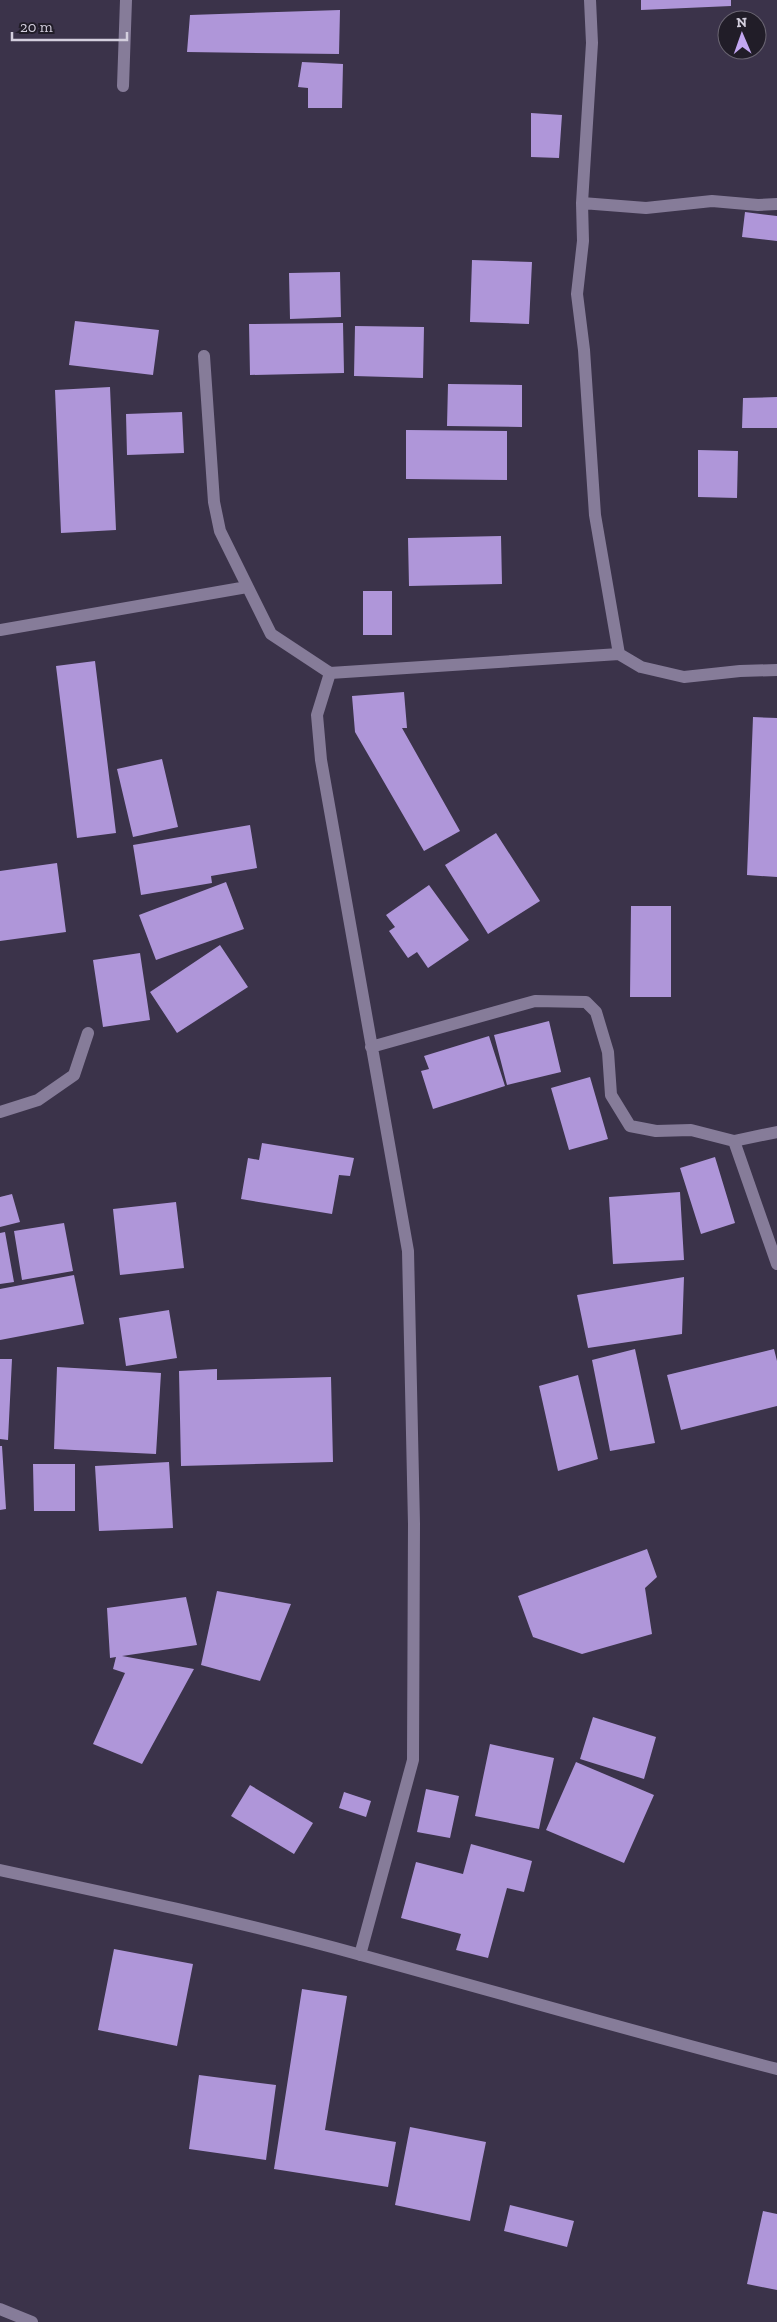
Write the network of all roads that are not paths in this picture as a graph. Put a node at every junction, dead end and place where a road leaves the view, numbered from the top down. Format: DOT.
graph roads {
  1 [pos="126,0"];
  2 [pos="590,0"];
  3 [pos="123,86"];
  4 [pos="582,203"];
  5 [pos="777,204"];
  6 [pos="204,356"];
  7 [pos="247,587"];
  8 [pos="0,630"];
  9 [pos="619,654"];
  10 [pos="777,670"];
  11 [pos="330,673"];
  12 [pos="88,1033"];
  13 [pos="371,1047"];
  14 [pos="0,1112"];
  15 [pos="777,1132"];
  16 [pos="734,1141"];
  17 [pos="777,1264"];
  18 [pos="0,1870"];
  19 [pos="360,1955"];
  20 [pos="777,2069"];
  21 [pos="0,2309"];
  22 [pos="32,2322"];
  1 -- 3 [label="street"];
  2 -- 4 [label="street"];
  4 -- 5 [label="street"];
  4 -- 9 [label="street"];
  6 -- 7 [label="street"];
  7 -- 8 [label="street"];
  7 -- 11 [label="street"];
  9 -- 10 [label="street"];
  9 -- 11 [label="street"];
  11 -- 13 [label="street"];
  12 -- 14 [label="street"];
  13 -- 16 [label="street"];
  13 -- 19 [label="street"];
  15 -- 16 [label="street"];
  16 -- 17 [label="street"];
  18 -- 19 [label="street"];
  19 -- 20 [label="street"];
  21 -- 22 [label="street"];
}
